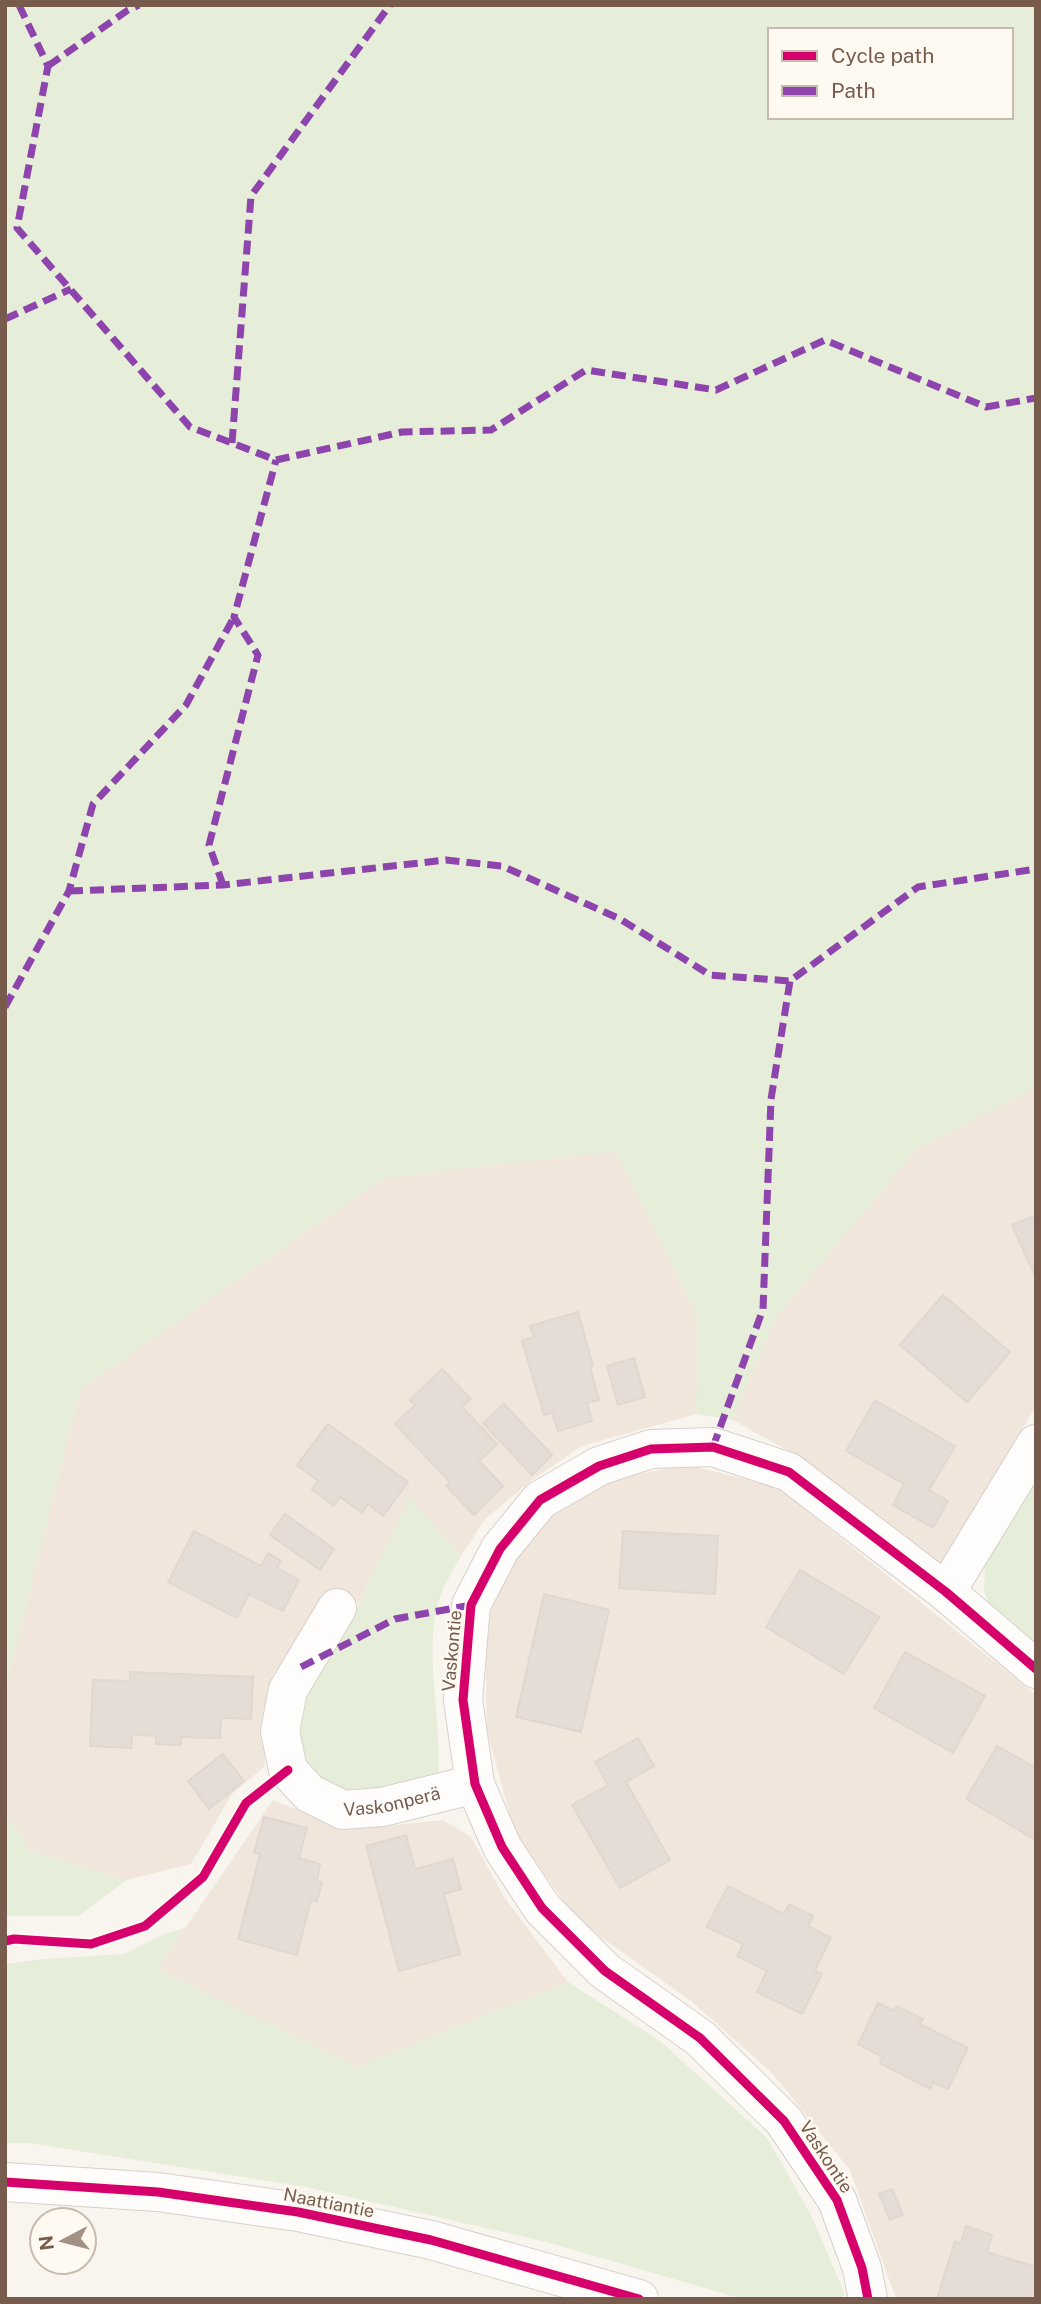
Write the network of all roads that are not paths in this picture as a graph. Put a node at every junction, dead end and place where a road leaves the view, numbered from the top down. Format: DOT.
graph roads {
  1 [pos="1036,1444"];
  2 [pos="946,1592"];
  3 [pos="337,1608"];
  4 [pos="1036,1669"];
  5 [pos="474,1784"];
  6 [pos="5,2182"];
  7 [pos="639,2299"];
  8 [pos="868,2299"];
  1 -- 2 [label="street"];
  2 -- 4 [label="street, Vaskontie"];
  2 -- 5 [label="street, Vaskontie"];
  3 -- 5 [label="street, Vaskonperä"];
  5 -- 8 [label="street, Vaskontie"];
  6 -- 7 [label="street, Naattiantie"];
}
